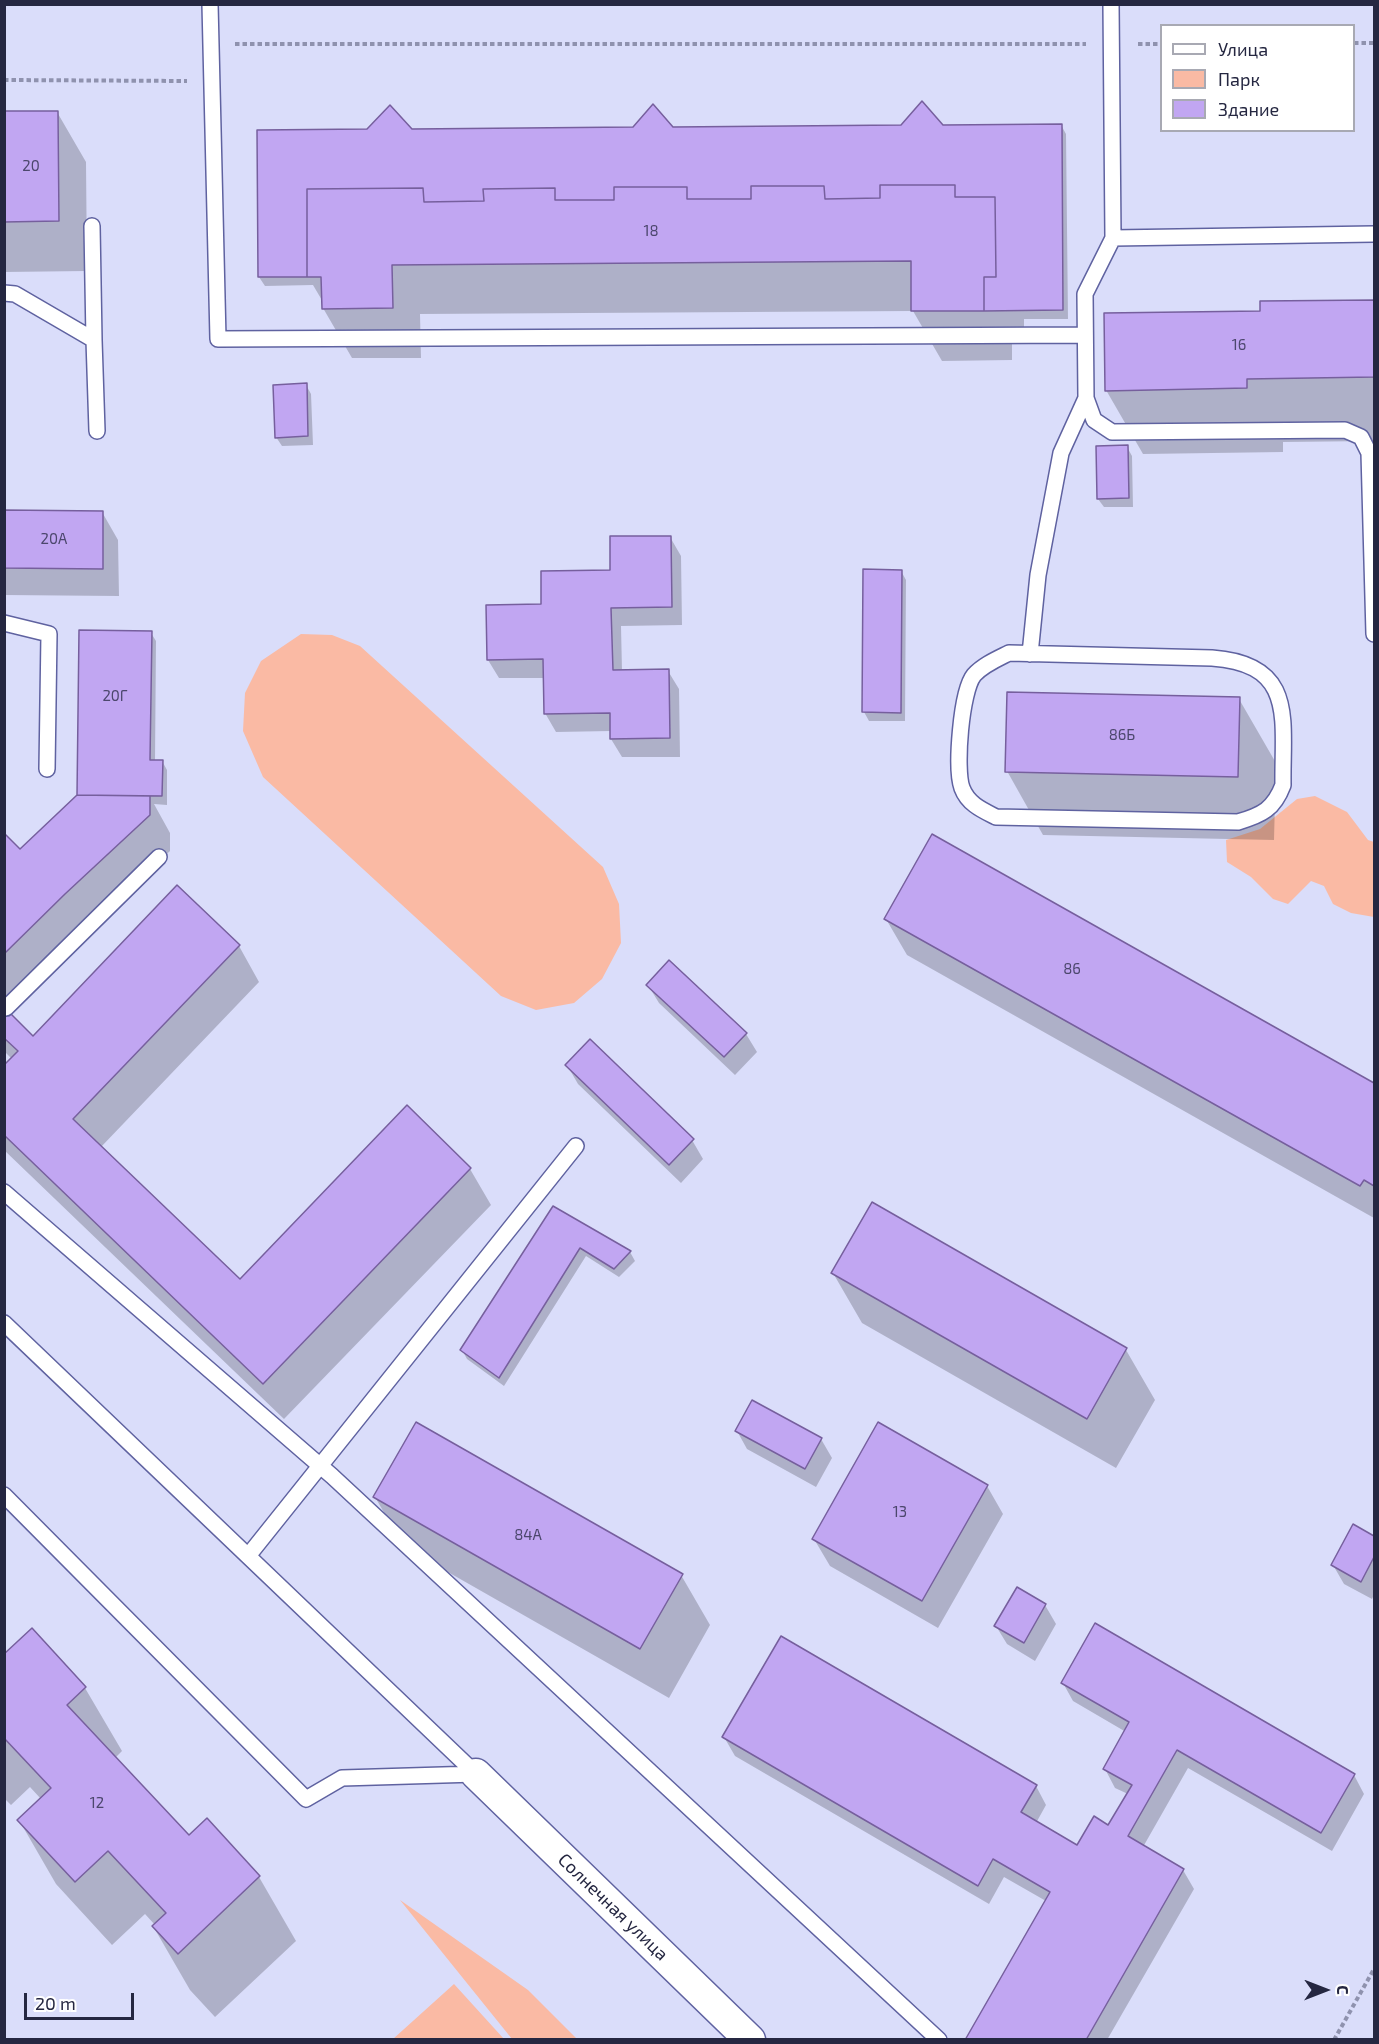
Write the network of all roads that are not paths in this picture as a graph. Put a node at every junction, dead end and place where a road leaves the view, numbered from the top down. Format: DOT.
graph roads {
  1 [pos="210,4"];
  2 [pos="1111,4"];
  3 [pos="92,226"];
  4 [pos="1374,234"];
  5 [pos="1113,238"];
  6 [pos="4,293"];
  7 [pos="1085,335"];
  8 [pos="94,339"];
  9 [pos="1086,398"];
  10 [pos="97,431"];
  11 [pos="4,623"];
  12 [pos="1374,634"];
  13 [pos="1030,654"];
  14 [pos="48,769"];
  15 [pos="159,856"];
  16 [pos="6,1008"];
  17 [pos="576,1146"];
  18 [pos="4,1192"];
  19 [pos="4,1323"];
  20 [pos="321,1467"];
  21 [pos="4,1495"];
  22 [pos="248,1556"];
  23 [pos="476,1774"];
  24 [pos="750,2040"];
  25 [pos="939,2040"];
  1 -- 7 [label="lane"];
  2 -- 5 [label="lane"];
  3 -- 8 [label="lane"];
  4 -- 5 [label="lane"];
  5 -- 7 [label="lane"];
  6 -- 8 [label="lane"];
  7 -- 9 [label="lane"];
  8 -- 10 [label="lane"];
  9 -- 12 [label="lane"];
  9 -- 13 [label="lane"];
  11 -- 14 [label="lane"];
  13 -- 13 [label="lane"];
  15 -- 16 [label="lane"];
  17 -- 20 [label="lane"];
  18 -- 20 [label="lane"];
  19 -- 22 [label="lane"];
  20 -- 22 [label="lane"];
  20 -- 25 [label="lane"];
  21 -- 23 [label="lane"];
  22 -- 23 [label="lane"];
  23 -- 24 [label="street, Солнечная улица"];
}
